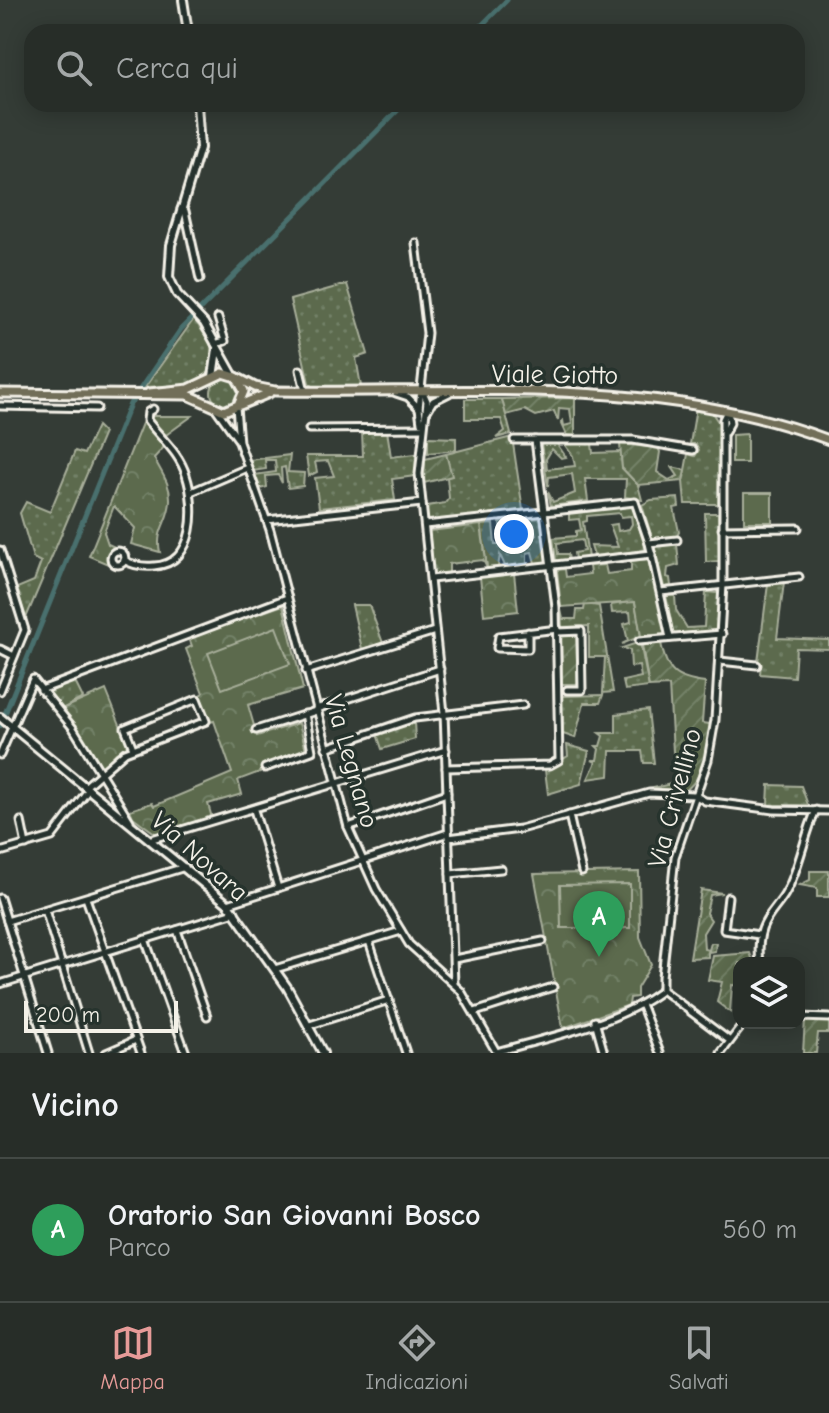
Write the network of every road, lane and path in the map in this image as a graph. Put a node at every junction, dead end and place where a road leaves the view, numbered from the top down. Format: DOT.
graph roads {
  1 [pos="183,0"];
  2 [pos="187,24"];
  3 [pos="198,112"];
  4 [pos="181,209"];
  5 [pos="416,243"];
  6 [pos="200,279"];
  7 [pos="218,318"];
  8 [pos="216,347"];
  9 [pos="300,370"];
  10 [pos="235,376"];
  11 [pos="211,379"];
  12 [pos="275,391"];
  13 [pos="305,392"];
  14 [pos="391,392"];
  15 [pos="423,392"];
  16 [pos="451,392"];
  17 [pos="0,393"];
  18 [pos="149,393"];
  19 [pos="0,406"];
  20 [pos="213,406"];
  21 [pos="237,406"];
  22 [pos="705,406"];
  23 [pos="97,408"];
  24 [pos="419,408"];
  25 [pos="153,409"];
  26 [pos="728,410"];
  27 [pos="745,415"];
  28 [pos="424,420"];
  29 [pos="727,424"];
  30 [pos="422,428"];
  31 [pos="309,429"];
  32 [pos="514,440"];
  33 [pos="535,440"];
  34 [pos="829,440"];
  35 [pos="239,442"];
  36 [pos="693,450"];
  37 [pos="247,468"];
  38 [pos="191,492"];
  39 [pos="422,503"];
  40 [pos="545,511"];
  41 [pos="267,520"];
  42 [pos="425,525"];
  43 [pos="798,528"];
  44 [pos="722,529"];
  45 [pos="677,540"];
  46 [pos="649,543"];
  47 [pos="0,550"];
  48 [pos="652,554"];
  49 [pos="124,560"];
  50 [pos="551,566"];
  51 [pos="799,577"];
  52 [pos="431,579"];
  53 [pos="723,585"];
  54 [pos="661,592"];
  55 [pos="287,598"];
  56 [pos="558,630"];
  57 [pos="435,631"];
  58 [pos="528,632"];
  59 [pos="722,634"];
  60 [pos="670,638"];
  61 [pos="639,641"];
  62 [pos="0,649"];
  63 [pos="14,656"];
  64 [pos="720,661"];
  65 [pos="757,665"];
  66 [pos="440,669"];
  67 [pos="306,671"];
  68 [pos="41,690"];
  69 [pos="567,690"];
  70 [pos="0,691"];
  71 [pos="523,705"];
  72 [pos="316,710"];
  73 [pos="444,713"];
  74 [pos="305,714"];
  75 [pos="0,717"];
  76 [pos="10,725"];
  77 [pos="256,730"];
  78 [pos="133,748"];
  79 [pos="325,748"];
  80 [pos="446,750"];
  81 [pos="0,755"];
  82 [pos="265,768"];
  83 [pos="446,768"];
  84 [pos="101,775"];
  85 [pos="336,786"];
  86 [pos="88,788"];
  87 [pos="447,793"];
  88 [pos="694,795"];
  89 [pos="254,810"];
  90 [pos="816,810"];
  91 [pos="829,811"];
  92 [pos="569,815"];
  93 [pos="21,821"];
  94 [pos="130,821"];
  95 [pos="348,827"];
  96 [pos="448,835"];
  97 [pos="152,839"];
  98 [pos="26,845"];
  99 [pos="0,852"];
  100 [pos="361,860"];
  101 [pos="186,867"];
  102 [pos="501,869"];
  103 [pos="582,872"];
  104 [pos="450,874"];
  105 [pos="278,888"];
  106 [pos="728,897"];
  107 [pos="0,898"];
  108 [pos="86,898"];
  109 [pos="228,904"];
  110 [pos="45,910"];
  111 [pos="235,912"];
  112 [pos="7,921"];
  113 [pos="177,930"];
  114 [pos="401,931"];
  115 [pos="759,935"];
  116 [pos="145,939"];
  117 [pos="369,941"];
  118 [pos="543,941"];
  119 [pos="105,952"];
  120 [pos="760,957"];
  121 [pos="454,959"];
  122 [pos="61,964"];
  123 [pos="275,969"];
  124 [pos="443,974"];
  125 [pos="23,976"];
  126 [pos="0,984"];
  127 [pos="454,984"];
  128 [pos="553,987"];
  129 [pos="662,990"];
  130 [pos="389,1000"];
  131 [pos="641,1004"];
  132 [pos="475,1012"];
  133 [pos="207,1016"];
  134 [pos="805,1017"];
  135 [pos="829,1018"];
  136 [pos="595,1021"];
  137 [pos="310,1025"];
  138 [pos="739,1029"];
  139 [pos="136,1040"];
  140 [pos="730,1041"];
  141 [pos="48,1053"];
  142 [pos="89,1053"];
  143 [pos="106,1053"];
  144 [pos="141,1053"];
  145 [pos="186,1053"];
  146 [pos="323,1053"];
  147 [pos="406,1053"];
  148 [pos="497,1053"];
  149 [pos="604,1053"];
  150 [pos="660,1053"];
  151 [pos="721,1053"];
  1 -- 2 [label="street"];
  3 -- 4 [label="street"];
  4 -- 6 [label="street"];
  4 -- 8 [label="street"];
  5 -- 15 [label="street"];
  7 -- 8 [label="street"];
  8 -- 10 [label="street"];
  8 -- 11 [label="street"];
  9 -- 13 [label="street"];
  10 -- 11 [label="main road, Viale Giotto"];
  10 -- 12 [label="main road, Viale Giotto"];
  10 -- 21 [label="main road"];
  11 -- 18 [label="main road, Viale Giotto"];
  11 -- 20 [label="main road"];
  12 -- 13 [label="main road, Viale Giotto"];
  12 -- 21 [label="main road, Viale Giotto"];
  13 -- 14 [label="main road, Viale Giotto"];
  14 -- 15 [label="main road, Viale Giotto"];
  14 -- 24 [label="street"];
  15 -- 16 [label="main road, Viale Giotto"];
  15 -- 24 [label="street"];
  15 -- 28 [label="street"];
  16 -- 22 [label="main road, Viale Giotto"];
  16 -- 28 [label="street"];
  17 -- 18 [label="main road, Viale Giotto"];
  18 -- 20 [label="main road, Viale Giotto"];
  19 -- 23 [label="street"];
  20 -- 21 [label="main road, Viale Giotto"];
  20 -- 35 [label="street, Via Legnano"];
  21 -- 35 [label="street, Via Legnano"];
  22 -- 26 [label="main road, Viale Giotto"];
  22 -- 29 [label="street"];
  24 -- 30 [label="street"];
  25 -- 38 [label="street"];
  26 -- 27 [label="main road, Viale Giotto"];
  26 -- 29 [label="street, Via Crivellino"];
  27 -- 29 [label="street"];
  27 -- 34 [label="main road, Viale Giotto"];
  28 -- 30 [label="street"];
  29 -- 44 [label="street, Via Crivellino"];
  30 -- 31 [label="street"];
  30 -- 39 [label="street"];
  32 -- 33 [label="street"];
  33 -- 36 [label="street"];
  33 -- 40 [label="street"];
  35 -- 37 [label="street, Via Legnano"];
  37 -- 38 [label="street"];
  37 -- 41 [label="street, Via Legnano"];
  38 -- 49 [label="street"];
  39 -- 41 [label="street"];
  39 -- 42 [label="street"];
  40 -- 42 [label="street"];
  40 -- 46 [label="street"];
  40 -- 50 [label="street"];
  41 -- 55 [label="street, Via Legnano"];
  42 -- 52 [label="street"];
  43 -- 44 [label="street"];
  44 -- 53 [label="street, Via Crivellino"];
  45 -- 46 [label="street"];
  46 -- 48 [label="street"];
  47 -- 63 [label="street"];
  48 -- 50 [label="street"];
  48 -- 54 [label="street"];
  50 -- 52 [label="street"];
  50 -- 56 [label="street"];
  51 -- 53 [label="street"];
  52 -- 57 [label="street"];
  53 -- 54 [label="street"];
  53 -- 59 [label="street, Via Crivellino"];
  54 -- 60 [label="street"];
  55 -- 67 [label="street, Via Legnano"];
  55 -- 68 [label="street"];
  56 -- 58 [label="street"];
  56 -- 69 [label="street"];
  56 -- 83 [label="street"];
  57 -- 66 [label="street"];
  57 -- 67 [label="street"];
  58 -- 58 [label="street"];
  59 -- 60 [label="street"];
  59 -- 64 [label="street, Via Crivellino"];
  60 -- 61 [label="street"];
  62 -- 63 [label="street"];
  63 -- 70 [label="street"];
  64 -- 65 [label="street"];
  64 -- 88 [label="street, Via Crivellino"];
  66 -- 72 [label="street"];
  66 -- 73 [label="street"];
  67 -- 72 [label="street, Via Legnano"];
  68 -- 76 [label="street"];
  68 -- 84 [label="street"];
  71 -- 73 [label="street"];
  72 -- 74 [label="street"];
  72 -- 79 [label="street, Via Legnano"];
  73 -- 79 [label="street"];
  73 -- 80 [label="street"];
  74 -- 77 [label="street"];
  74 -- 82 [label="street"];
  75 -- 76 [label="street, Via Novara"];
  76 -- 81 [label="street"];
  76 -- 86 [label="street, Via Novara"];
  78 -- 78 [label="street"];
  78 -- 84 [label="street"];
  79 -- 85 [label="street, Via Legnano"];
  80 -- 83 [label="street"];
  80 -- 85 [label="street"];
  83 -- 87 [label="street"];
  84 -- 86 [label="street"];
  84 -- 94 [label="street"];
  85 -- 89 [label="street"];
  85 -- 95 [label="street, Via Legnano"];
  86 -- 94 [label="street, Via Novara"];
  86 -- 98 [label="street"];
  87 -- 95 [label="street"];
  87 -- 96 [label="street"];
  88 -- 90 [label="street"];
  88 -- 92 [label="street"];
  88 -- 129 [label="street, Via Crivellino"];
  89 -- 97 [label="street"];
  89 -- 105 [label="street"];
  90 -- 91 [label="street"];
  90 -- 115 [label="street"];
  92 -- 96 [label="street"];
  92 -- 103 [label="street"];
  93 -- 98 [label="street"];
  94 -- 97 [label="street, Via Novara"];
  95 -- 100 [label="street, Via Legnano"];
  96 -- 100 [label="street"];
  96 -- 104 [label="street"];
  97 -- 101 [label="street, Via Novara"];
  98 -- 99 [label="street"];
  100 -- 105 [label="street"];
  100 -- 114 [label="street, Via Legnano"];
  101 -- 108 [label="street"];
  101 -- 109 [label="street, Via Novara"];
  102 -- 104 [label="street"];
  104 -- 121 [label="street"];
  105 -- 109 [label="street"];
  106 -- 115 [label="street"];
  107 -- 112 [label="street"];
  108 -- 110 [label="street"];
  108 -- 119 [label="street"];
  109 -- 111 [label="street, Via Novara"];
  110 -- 112 [label="street"];
  110 -- 122 [label="street"];
  111 -- 113 [label="street"];
  111 -- 123 [label="street, Via Novara"];
  112 -- 125 [label="street"];
  113 -- 116 [label="street"];
  113 -- 133 [label="street"];
  114 -- 117 [label="street"];
  114 -- 124 [label="street, Via Legnano"];
  115 -- 120 [label="street"];
  116 -- 119 [label="street"];
  116 -- 145 [label="street"];
  117 -- 123 [label="street"];
  117 -- 130 [label="street"];
  118 -- 121 [label="street"];
  119 -- 122 [label="street"];
  119 -- 139 [label="street"];
  121 -- 124 [label="street"];
  121 -- 127 [label="street"];
  122 -- 125 [label="street"];
  122 -- 142 [label="street"];
  123 -- 137 [label="street, Via Novara"];
  124 -- 127 [label="street, Via Legnano"];
  125 -- 126 [label="street"];
  125 -- 141 [label="street"];
  127 -- 132 [label="street, Via Legnano"];
  128 -- 132 [label="street"];
  129 -- 131 [label="street"];
  129 -- 140 [label="street"];
  130 -- 137 [label="street"];
  130 -- 147 [label="street"];
  131 -- 136 [label="street"];
  131 -- 150 [label="street"];
  132 -- 148 [label="street, Via Legnano"];
  134 -- 135 [label="street"];
  136 -- 148 [label="street"];
  136 -- 149 [label="street"];
  137 -- 146 [label="street, Via Novara"];
  138 -- 140 [label="street"];
  139 -- 143 [label="street"];
  139 -- 144 [label="street"];
  140 -- 151 [label="street"];
}
